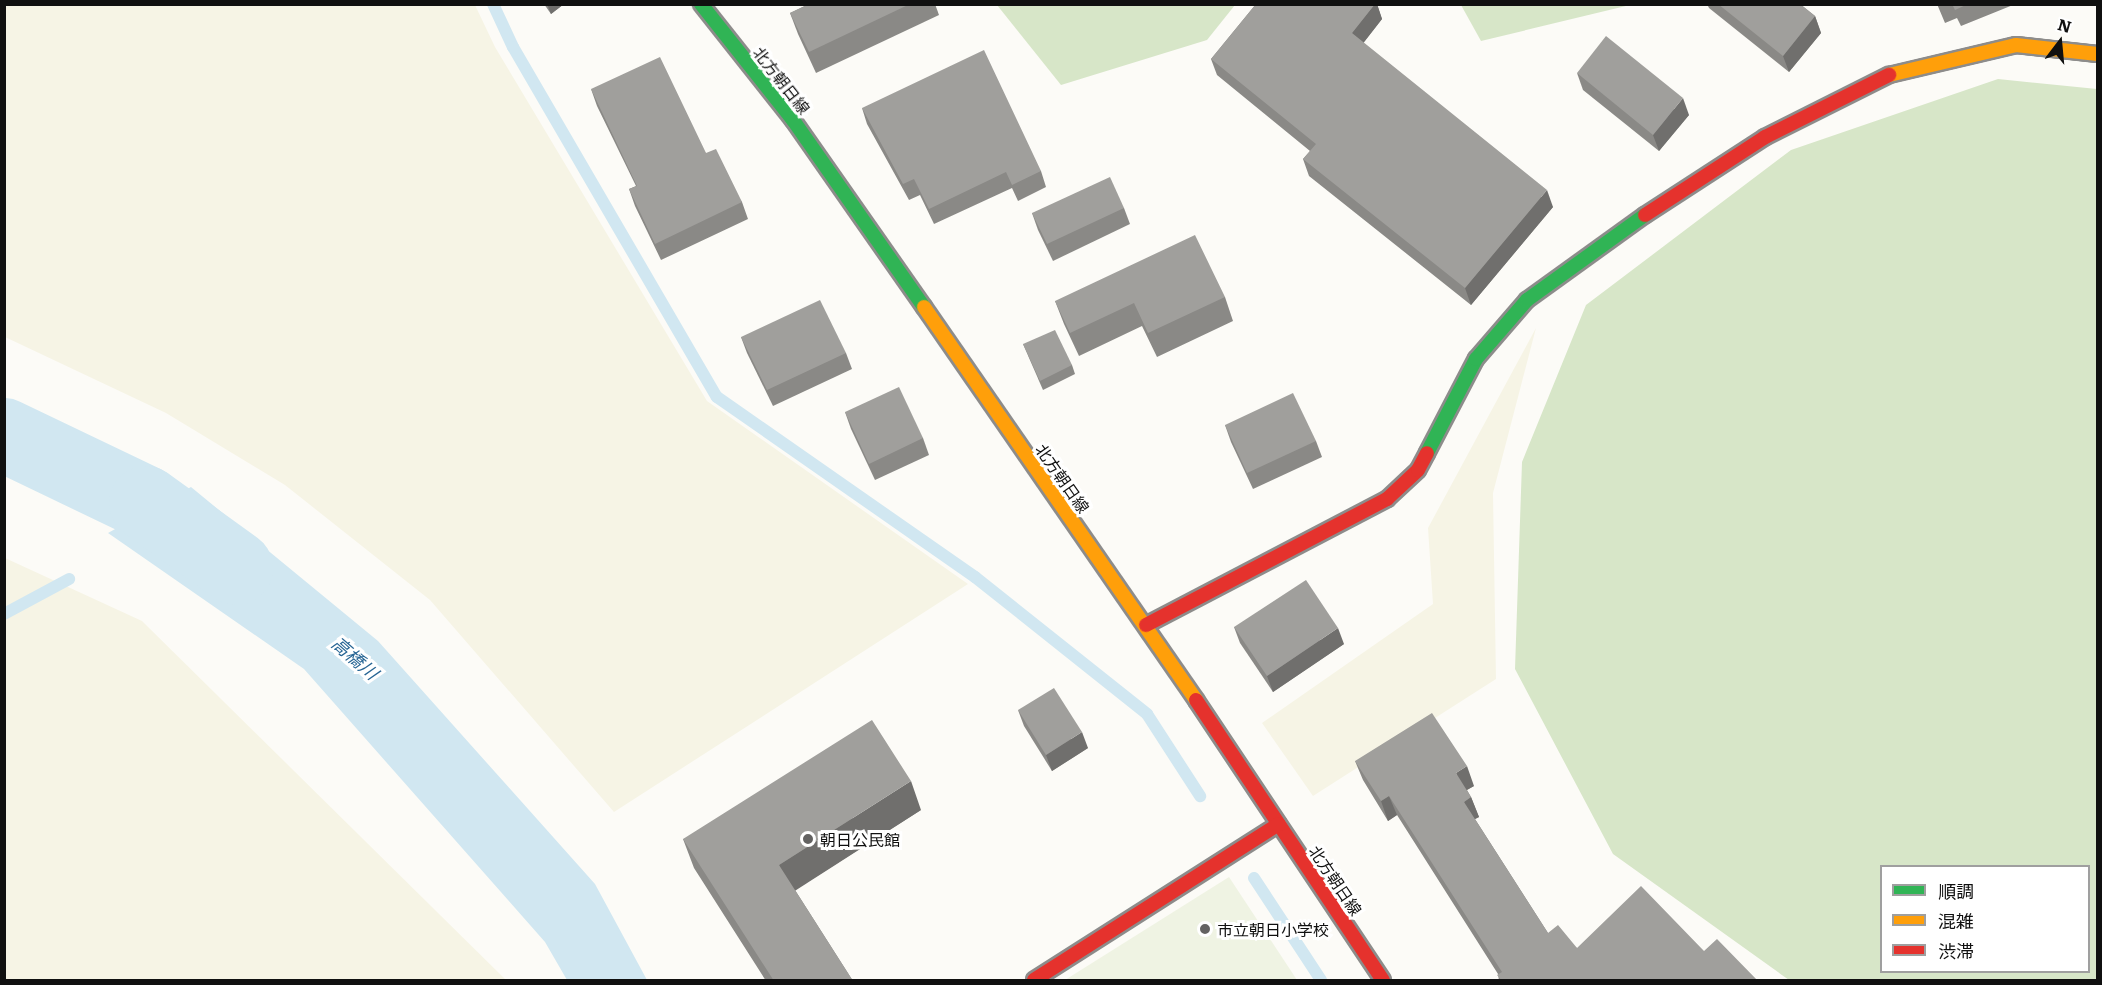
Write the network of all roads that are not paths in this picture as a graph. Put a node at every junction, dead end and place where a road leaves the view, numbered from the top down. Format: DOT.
graph roads {
  1 [pos="701,4"];
  2 [pos="2097,54"];
  3 [pos="1146,625"];
  4 [pos="1279,824"];
  5 [pos="1034,981"];
  6 [pos="1383,981"];
  1 -- 3 [label="street, 北方朝日線"];
  2 -- 3 [label="street"];
  3 -- 4 [label="street, 北方朝日線"];
  4 -- 5 [label="street"];
  4 -- 6 [label="street, 北方朝日線"];
}
